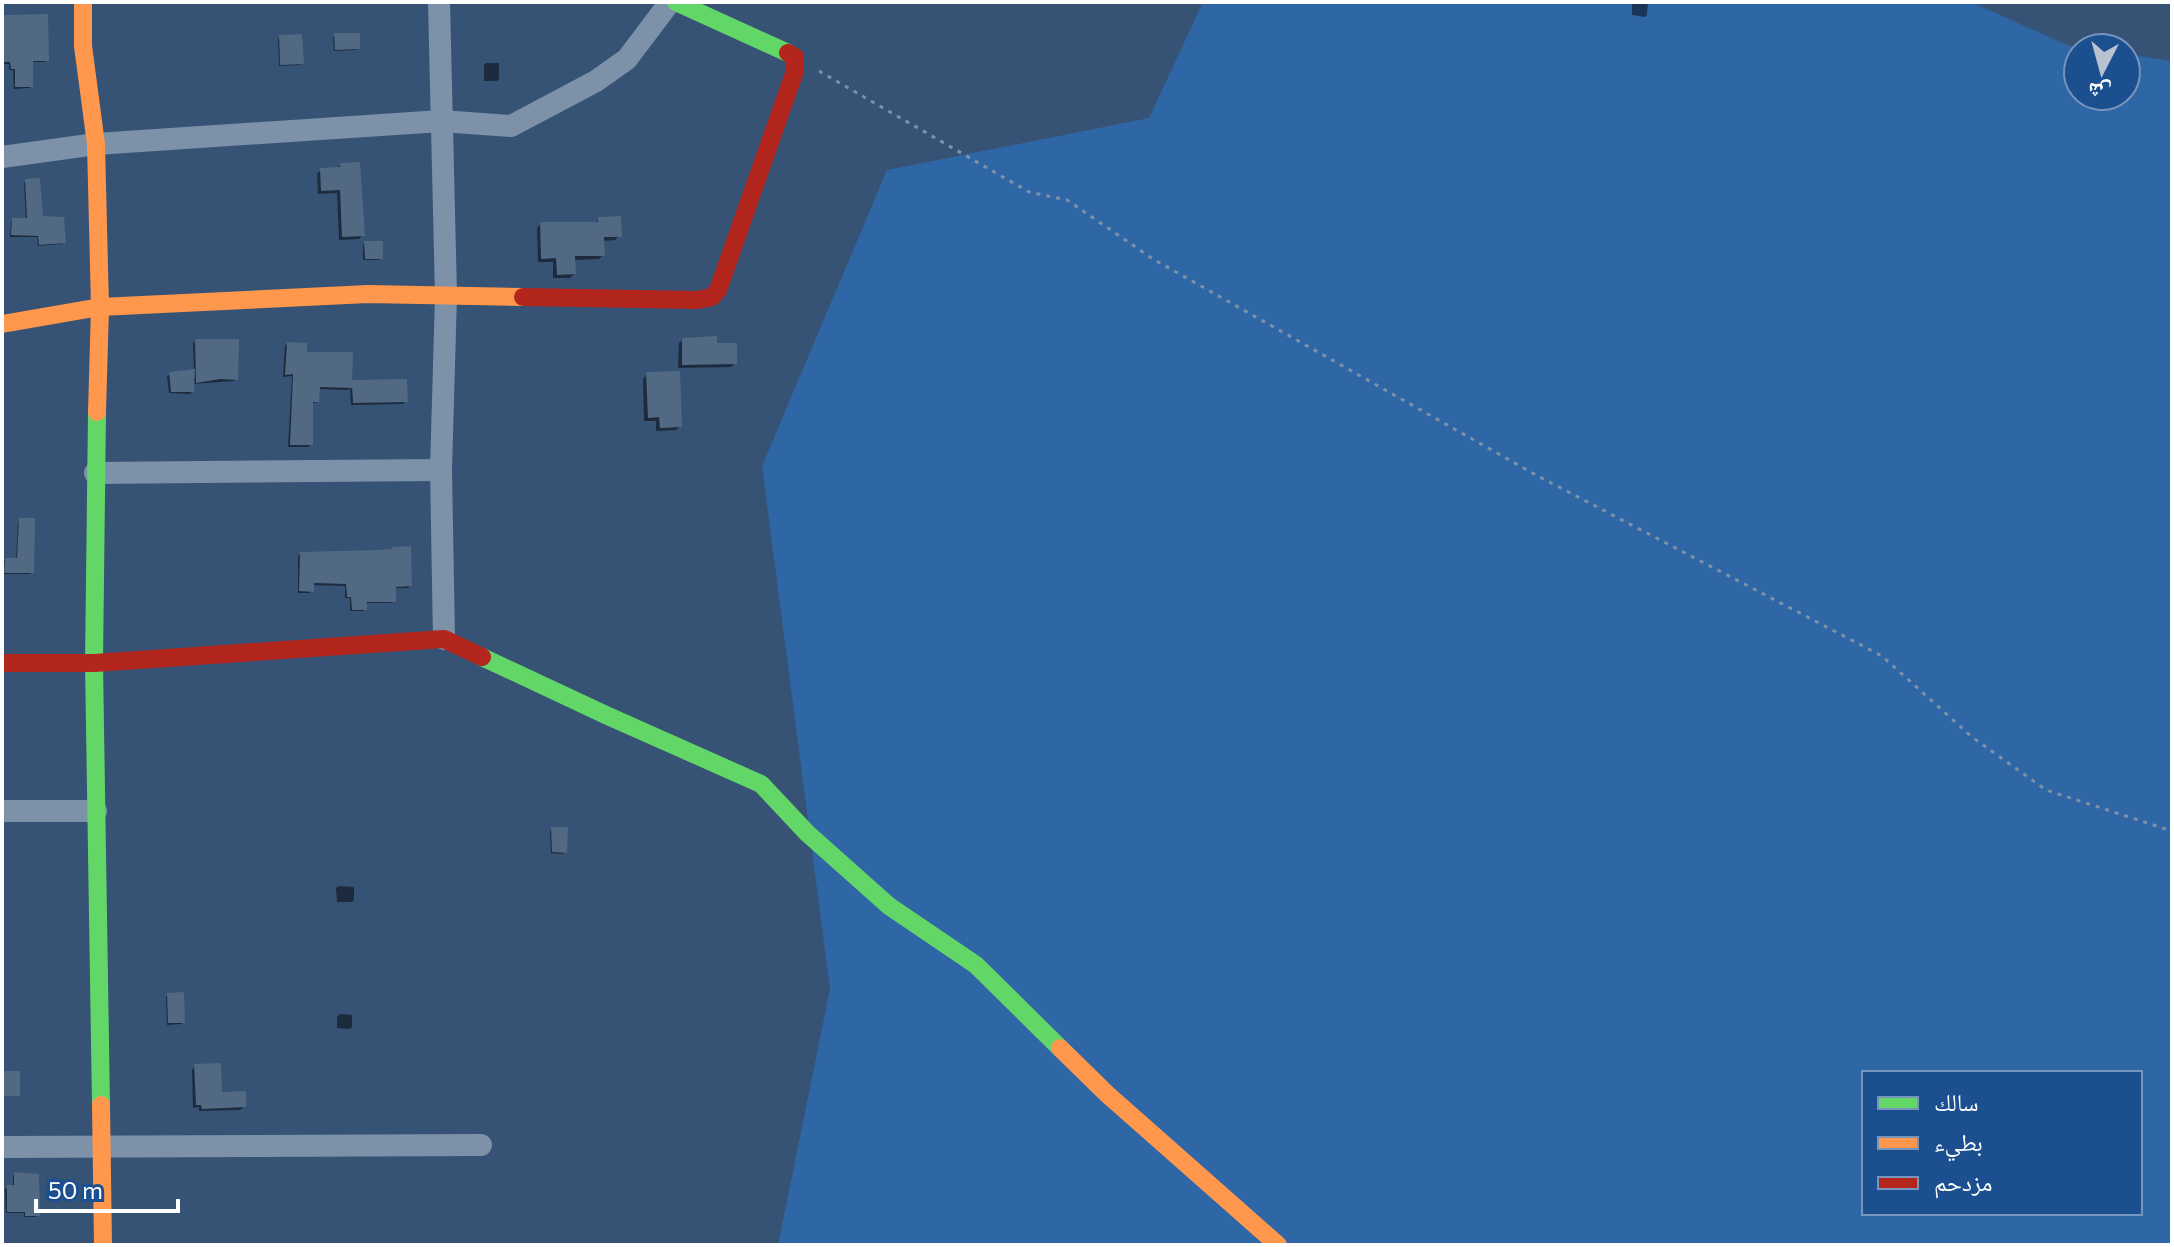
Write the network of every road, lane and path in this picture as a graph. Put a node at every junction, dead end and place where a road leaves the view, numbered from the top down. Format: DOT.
graph roads {
  1 [pos="83,2"];
  2 [pos="439,2"];
  3 [pos="673,2"];
  4 [pos="795,57"];
  5 [pos="441,121"];
  6 [pos="96,144"];
  7 [pos="2,157"];
  8 [pos="446,295"];
  9 [pos="100,307"];
  10 [pos="2,324"];
  11 [pos="441,470"];
  12 [pos="95,473"];
  13 [pos="444,639"];
  14 [pos="2,663"];
  15 [pos="94,663"];
  16 [pos="2,811"];
  17 [pos="96,811"];
  18 [pos="2172,831"];
  19 [pos="481,1145"];
  20 [pos="101,1146"];
  21 [pos="2,1147"];
  22 [pos="103,1245"];
  23 [pos="1278,1245"];
  1 -- 6 [label="street"];
  2 -- 5 [label="street"];
  3 -- 4 [label="street"];
  3 -- 5 [label="street"];
  4 -- 8 [label="street"];
  4 -- 18 [label="path"];
  5 -- 6 [label="street"];
  5 -- 8 [label="street"];
  6 -- 7 [label="street"];
  6 -- 9 [label="street"];
  8 -- 9 [label="street"];
  8 -- 11 [label="street"];
  9 -- 10 [label="street"];
  9 -- 12 [label="street"];
  11 -- 12 [label="street"];
  11 -- 13 [label="street"];
  12 -- 15 [label="street"];
  13 -- 15 [label="street"];
  13 -- 23 [label="street"];
  14 -- 15 [label="street"];
  15 -- 17 [label="street"];
  16 -- 17 [label="street"];
  17 -- 20 [label="street"];
  19 -- 20 [label="street"];
  20 -- 21 [label="street"];
  20 -- 22 [label="street"];
}
